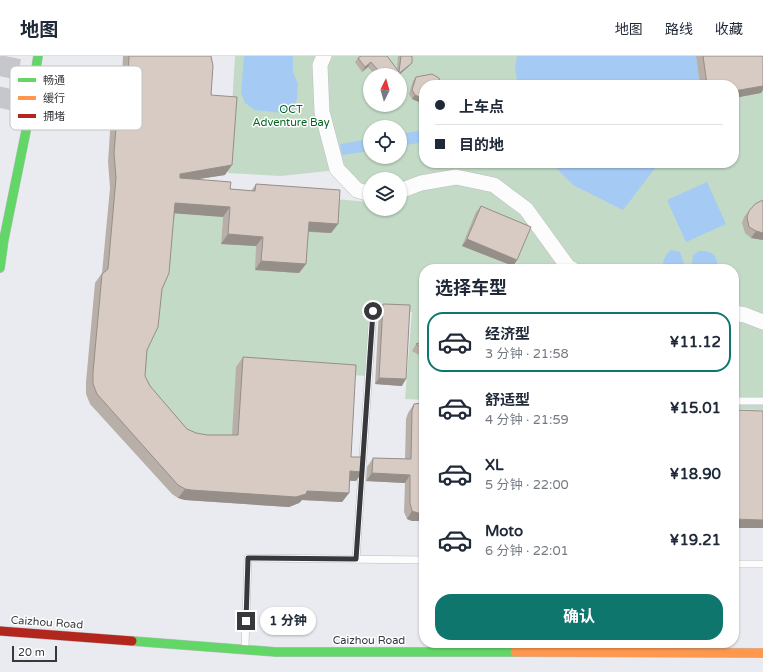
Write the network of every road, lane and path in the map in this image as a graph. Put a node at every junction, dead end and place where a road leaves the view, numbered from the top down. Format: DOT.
graph roads {
  1 [pos="38,56"];
  2 [pos="324,56"];
  3 [pos="36,66"];
  4 [pos="26,130"];
  5 [pos="407,188"];
  6 [pos="363,192"];
  7 [pos="566,264"];
  8 [pos="0,268"];
  9 [pos="373,311"];
  10 [pos="739,314"];
  11 [pos="763,322"];
  12 [pos="739,401"];
  13 [pos="763,401"];
  14 [pos="356,559"];
  15 [pos="419,560"];
  16 [pos="739,564"];
  17 [pos="763,564"];
  18 [pos="0,630"];
  19 [pos="245,649"];
  20 [pos="763,653"];
  1 -- 3 [label="main road"];
  2 -- 6 [label="street"];
  4 -- 8 [label="main road"];
  5 -- 7 [label="street"];
  9 -- 14 [label="lane"];
  10 -- 11 [label="street"];
  12 -- 13 [label="lane"];
  14 -- 15 [label="lane"];
  14 -- 19 [label="lane"];
  16 -- 17 [label="lane"];
  18 -- 19 [label="main road, Caizhou Road"];
  19 -- 20 [label="main road, Caizhou Road"];
}
